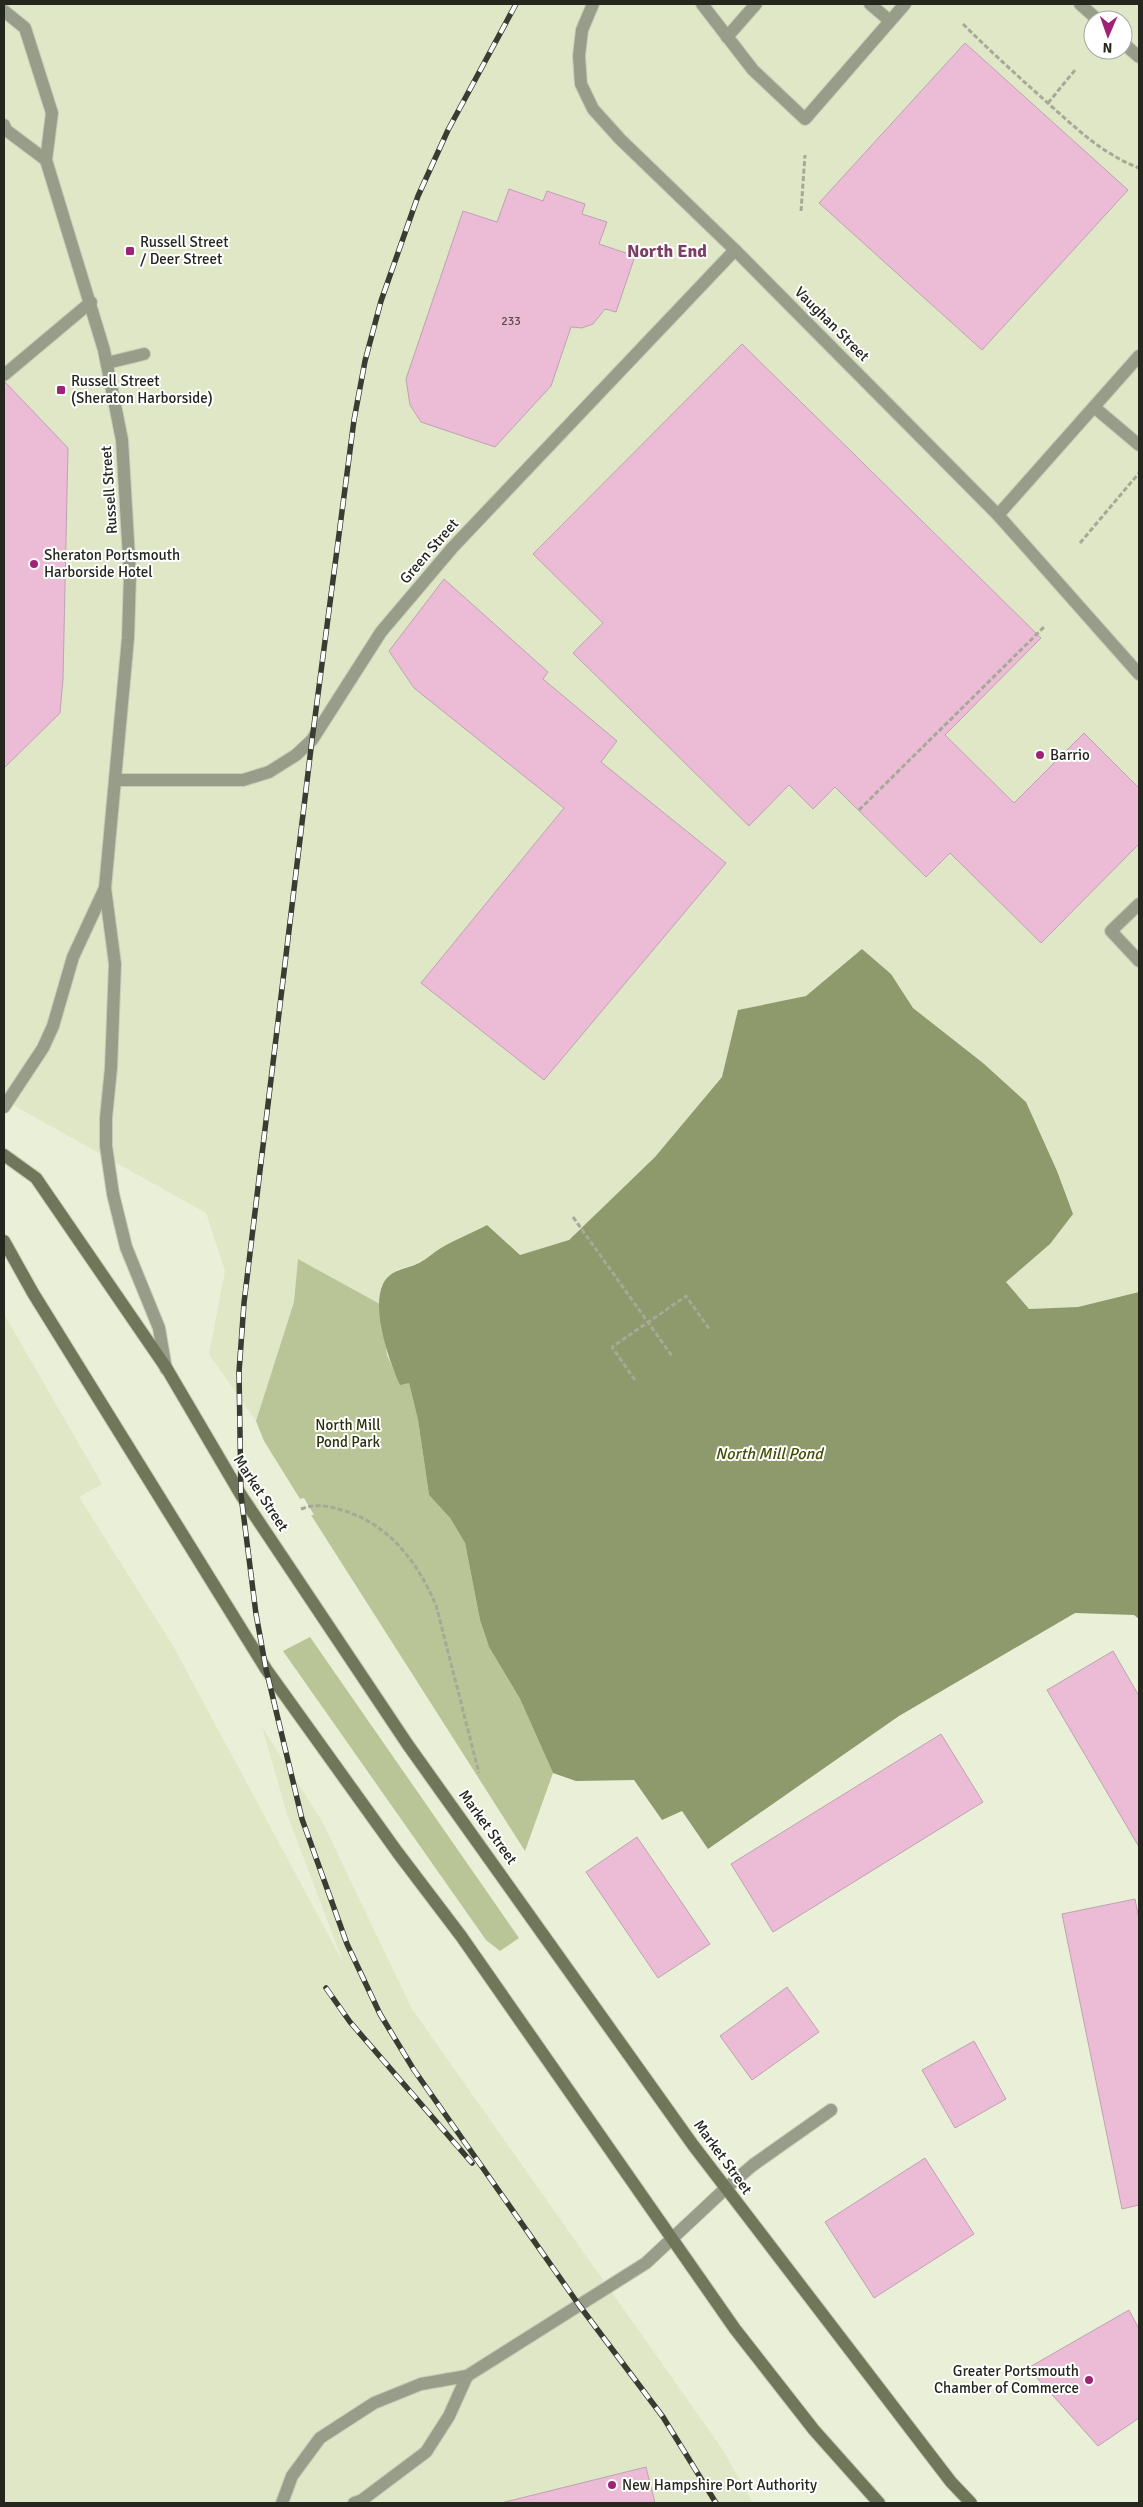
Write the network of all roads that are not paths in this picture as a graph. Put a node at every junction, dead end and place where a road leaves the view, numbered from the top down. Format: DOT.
graph roads {
  1 [pos="593,4"];
  2 [pos="702,4"];
  3 [pos="756,4"];
  4 [pos="870,4"];
  5 [pos="904,4"];
  6 [pos="4,11"];
  7 [pos="890,21"];
  8 [pos="727,37"];
  9 [pos="4,125"];
  10 [pos="46,160"];
  11 [pos="735,250"];
  12 [pos="91,302"];
  13 [pos="144,354"];
  14 [pos="1139,356"];
  15 [pos="107,363"];
  16 [pos="4,375"];
  17 [pos="1094,407"];
  18 [pos="1139,445"];
  19 [pos="998,516"];
  20 [pos="1139,674"];
  21 [pos="115,780"];
  22 [pos="105,888"];
  23 [pos="1139,904"];
  24 [pos="1139,961"];
  25 [pos="4,1107"];
  26 [pos="4,1155"];
  27 [pos="4,1242"];
  28 [pos="167,1370"];
  29 [pos="831,2110"];
  30 [pos="725,2189"];
  31 [pos="671,2237"];
  32 [pos="466,2376"];
  33 [pos="282,2503"];
  34 [pos="354,2503"];
  35 [pos="879,2503"];
  36 [pos="971,2503"];
  1 -- 11 [label="street, Vaughan Street"];
  2 -- 8 [label="street"];
  3 -- 8 [label="street"];
  4 -- 7 [label="street"];
  5 -- 7 [label="street"];
  6 -- 10 [label="street, Russell Street"];
  7 -- 8 [label="street"];
  9 -- 10 [label="street"];
  10 -- 12 [label="street, Russell Street"];
  11 -- 19 [label="street, Vaughan Street"];
  11 -- 21 [label="street, Green Street"];
  12 -- 15 [label="street, Russell Street"];
  12 -- 16 [label="street"];
  13 -- 15 [label="street"];
  14 -- 17 [label="street"];
  15 -- 21 [label="street, Russell Street"];
  17 -- 18 [label="street"];
  17 -- 19 [label="street"];
  19 -- 20 [label="street, Vaughan Street"];
  21 -- 22 [label="street, Russell Street"];
  22 -- 25 [label="street"];
  22 -- 28 [label="street"];
  23 -- 24 [label="street"];
  26 -- 28 [label="main road, Market Street"];
  27 -- 31 [label="main road"];
  28 -- 30 [label="main road, Market Street"];
  29 -- 30 [label="street"];
  30 -- 31 [label="street"];
  30 -- 36 [label="main road, Market Street"];
  31 -- 32 [label="street"];
  31 -- 35 [label="main road"];
  32 -- 33 [label="street"];
  32 -- 34 [label="street"];
}
